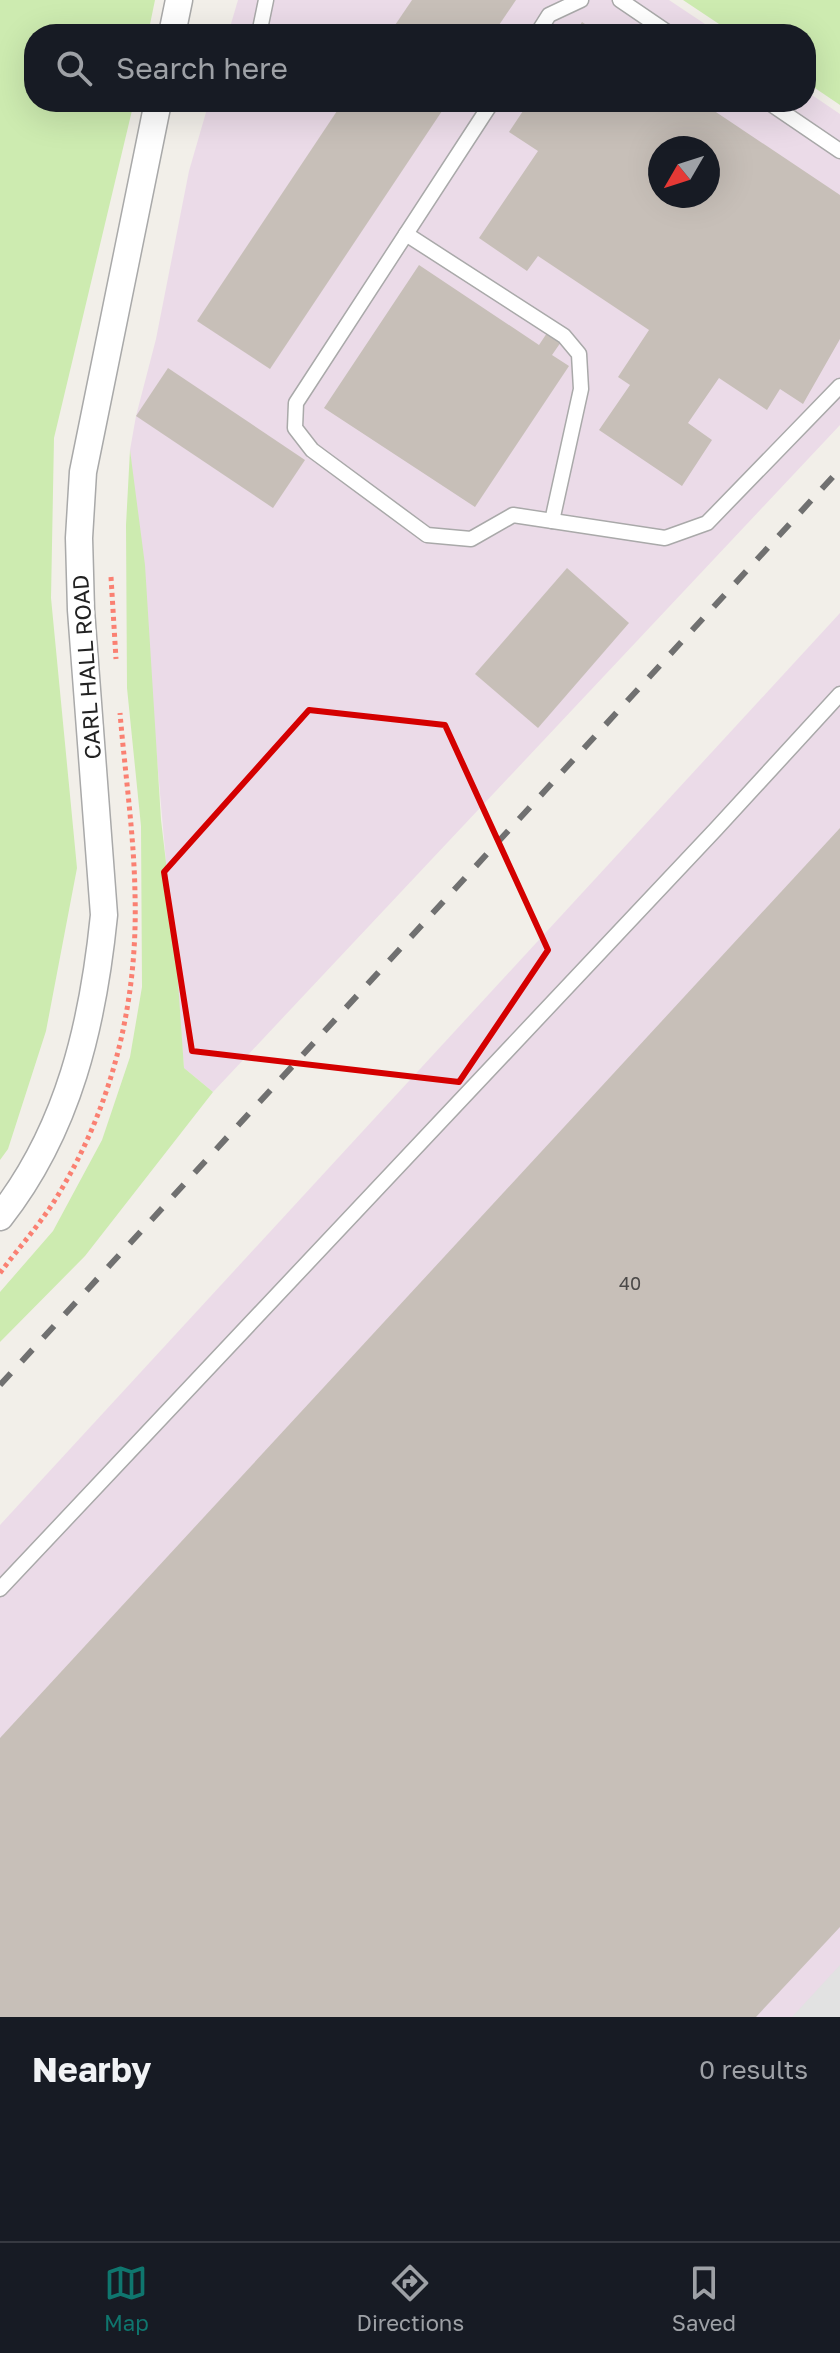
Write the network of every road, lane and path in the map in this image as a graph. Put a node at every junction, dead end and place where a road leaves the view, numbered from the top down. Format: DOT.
graph roads {
  1 [pos="179,0"];
  2 [pos="266,0"];
  3 [pos="581,0"];
  4 [pos="620,0"];
  5 [pos="174,24"];
  6 [pos="261,24"];
  7 [pos="543,24"];
  8 [pos="655,24"];
  9 [pos="156,112"];
  10 [pos="485,112"];
  11 [pos="783,112"];
  12 [pos="840,151"];
  13 [pos="406,234"];
  14 [pos="840,386"];
  15 [pos="552,521"];
  16 [pos="840,694"];
  17 [pos="0,1217"];
  18 [pos="0,1589"];
  1 -- 5 [label="street"];
  2 -- 6 [label="lane"];
  3 -- 7 [label="lane"];
  4 -- 8 [label="lane"];
  9 -- 17 [label="street, CARL HALL ROAD"];
  10 -- 13 [label="lane"];
  11 -- 12 [label="lane"];
  13 -- 15 [label="lane"];
  13 -- 15 [label="lane"];
  14 -- 15 [label="lane"];
  16 -- 18 [label="lane"];
}
